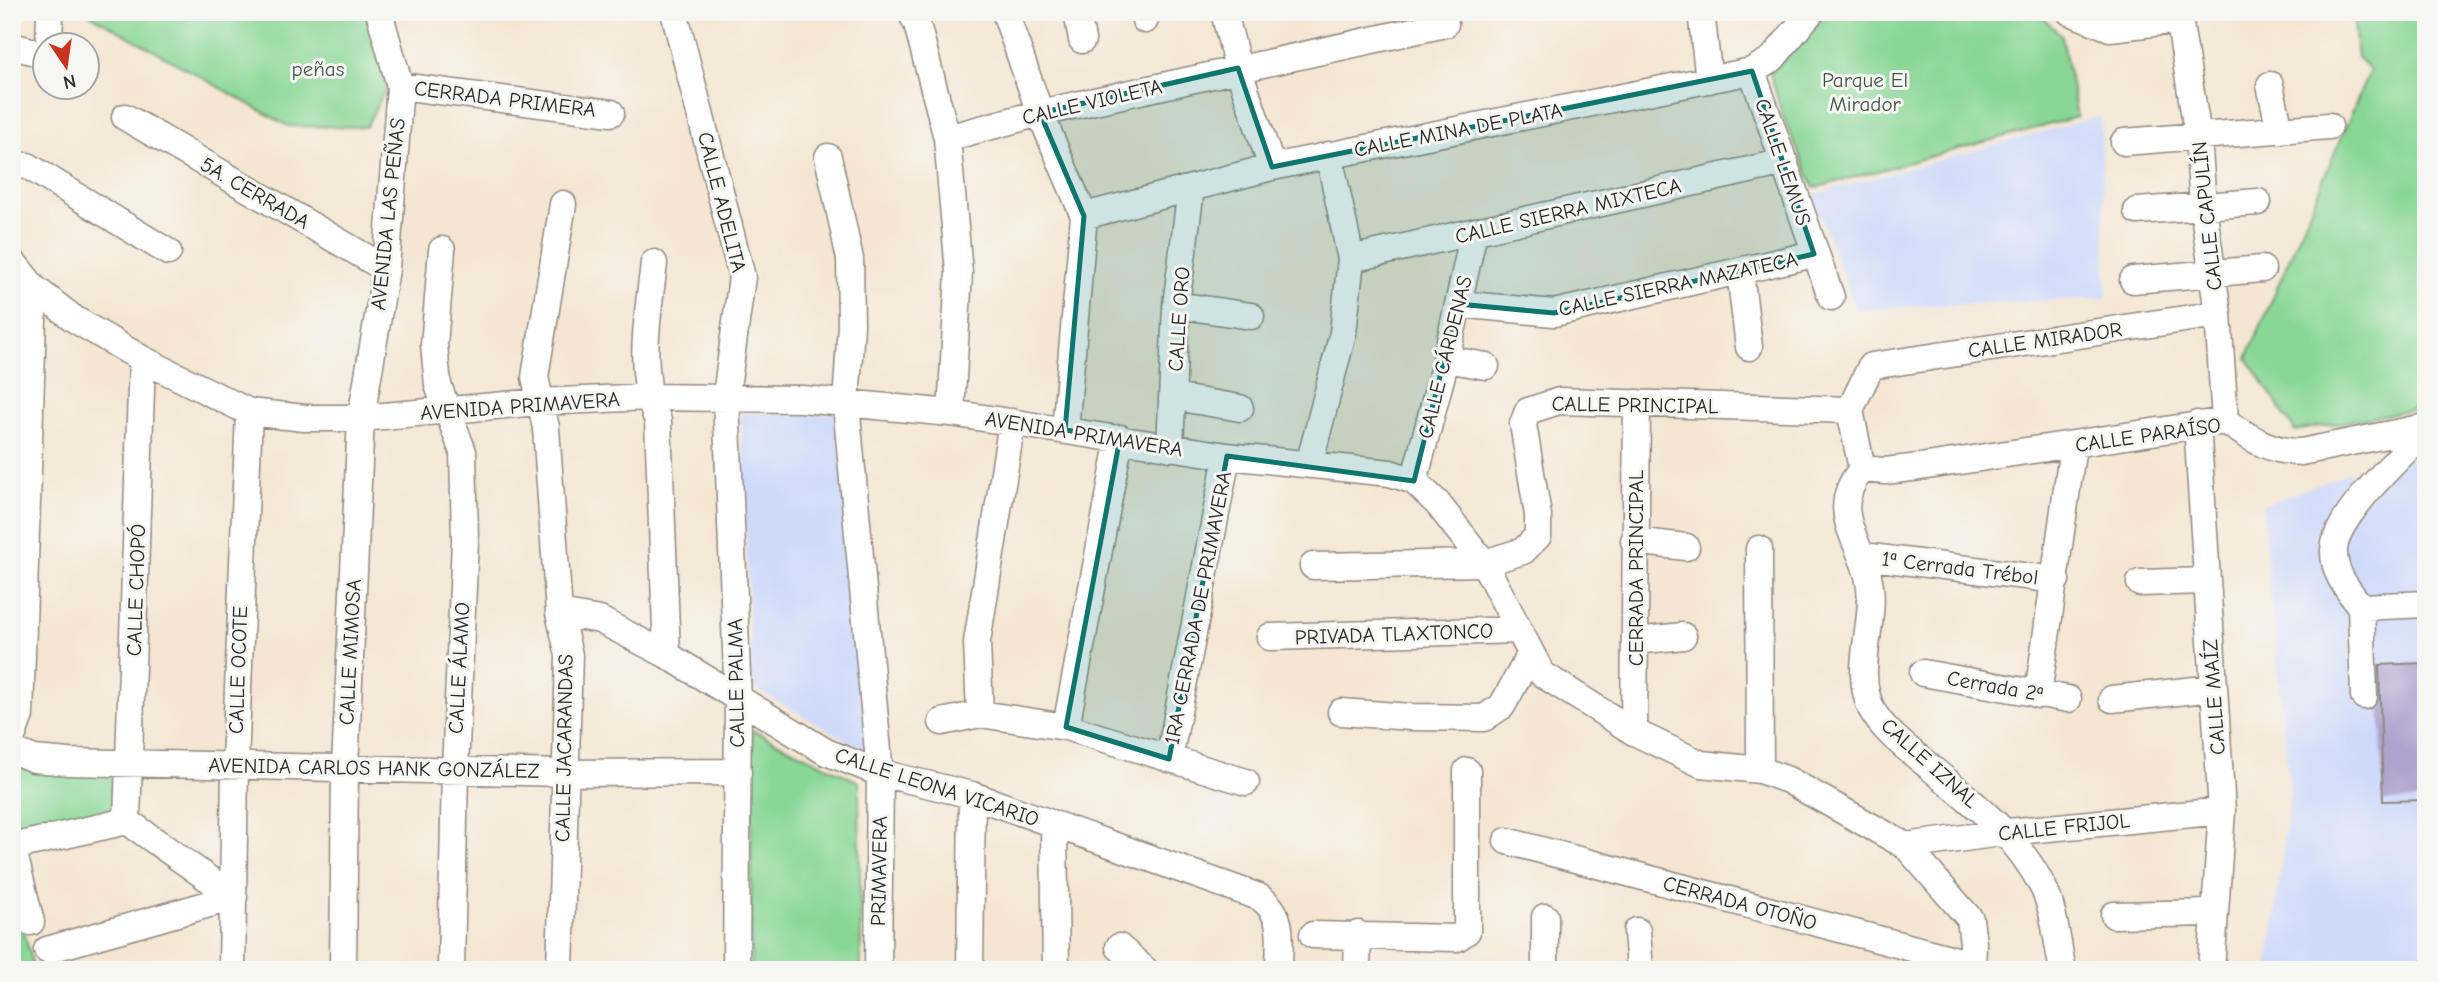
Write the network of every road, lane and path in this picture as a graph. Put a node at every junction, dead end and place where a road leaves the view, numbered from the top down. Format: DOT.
graph roads {
  1 [pos="50,12"];
  2 [pos="379,12"];
  3 [pos="911,12"];
  4 [pos="1005,12"];
  5 [pos="1077,12"];
  6 [pos="1224,12"];
  7 [pos="1701,12"];
  8 [pos="1811,12"];
  9 [pos="674,13"];
  10 [pos="2075,14"];
  11 [pos="2179,16"];
  12 [pos="1445,24"];
  13 [pos="52,32"];
  14 [pos="1082,40"];
  15 [pos="12,46"];
  16 [pos="32,51"];
  17 [pos="1238,68"];
  18 [pos="1752,71"];
  19 [pos="1709,80"];
  20 [pos="2270,85"];
  21 [pos="400,86"];
  22 [pos="611,113"];
  23 [pos="1040,113"];
  24 [pos="125,117"];
  25 [pos="2329,126"];
  26 [pos="2280,130"];
  27 [pos="2198,136"];
  28 [pos="947,138"];
  29 [pos="2124,142"];
  30 [pos="1329,155"];
  31 [pos="828,157"];
  32 [pos="1786,162"];
  33 [pos="12,164"];
  34 [pos="1272,167"];
  35 [pos="1191,189"];
  36 [pos="2258,202"];
  37 [pos="563,204"];
  38 [pos="2203,206"];
  39 [pos="2137,211"];
  40 [pos="1084,216"];
  41 [pos="1474,232"];
  42 [pos="442,250"];
  43 [pos="168,252"];
  44 [pos="1814,254"];
  45 [pos="1351,259"];
  46 [pos="12,261"];
  47 [pos="654,263"];
  48 [pos="386,269"];
  49 [pos="2262,269"];
  50 [pos="1740,272"];
  51 [pos="2212,272"];
  52 [pos="2133,280"];
  53 [pos="34,288"];
  54 [pos="1831,297"];
  55 [pos="1458,304"];
  56 [pos="1177,305"];
  57 [pos="2218,314"];
  58 [pos="1251,316"];
  59 [pos="1749,347"];
  60 [pos="142,359"];
  61 [pos="1446,359"];
  62 [pos="1486,366"];
  63 [pos="726,396"];
  64 [pos="648,397"];
  65 [pos="1174,397"];
  66 [pos="539,402"];
  67 [pos="1637,403"];
  68 [pos="846,404"];
  69 [pos="1240,408"];
  70 [pos="449,410"];
  71 [pos="1850,410"];
  72 [pos="249,412"];
  73 [pos="951,412"];
  74 [pos="361,418"];
  75 [pos="2225,421"];
  76 [pos="1012,422"];
  77 [pos="2197,424"];
  78 [pos="2426,429"];
  79 [pos="1065,430"];
  80 [pos="1119,438"];
  81 [pos="2073,446"];
  82 [pos="1170,448"];
  83 [pos="1227,456"];
  84 [pos="1309,465"];
  85 [pos="1862,469"];
  86 [pos="1414,481"];
  87 [pos="1634,541"];
  88 [pos="1686,547"];
  89 [pos="1759,549"];
  90 [pos="1863,556"];
  91 [pos="1483,563"];
  92 [pos="1313,566"];
  93 [pos="2056,580"];
  94 [pos="2206,582"];
  95 [pos="2140,583"];
  96 [pos="2426,604"];
  97 [pos="2361,607"];
  98 [pos="559,613"];
  99 [pos="1518,630"];
  100 [pos="1683,636"];
  101 [pos="1270,637"];
  102 [pos="1636,641"];
  103 [pos="667,655"];
  104 [pos="1530,655"];
  105 [pos="1923,673"];
  106 [pos="2214,688"];
  107 [pos="2038,695"];
  108 [pos="2364,696"];
  109 [pos="2068,699"];
  110 [pos="2112,699"];
  111 [pos="738,700"];
  112 [pos="1341,712"];
  113 [pos="980,714"];
  114 [pos="942,722"];
  115 [pos="1066,727"];
  116 [pos="1634,732"];
  117 [pos="12,737"];
  118 [pos="12,750"];
  119 [pos="1169,760"];
  120 [pos="131,764"];
  121 [pos="235,765"];
  122 [pos="345,768"];
  123 [pos="1760,769"];
  124 [pos="455,770"];
  125 [pos="1466,771"];
  126 [pos="738,772"];
  127 [pos="565,773"];
  128 [pos="880,773"];
  129 [pos="1246,782"];
  130 [pos="972,795"];
  131 [pos="2222,811"];
  132 [pos="127,821"];
  133 [pos="1054,825"];
  134 [pos="2008,832"];
  135 [pos="1507,841"];
  136 [pos="1906,846"];
  137 [pos="12,847"];
  138 [pos="234,897"];
  139 [pos="2213,913"];
  140 [pos="2114,915"];
  141 [pos="1545,917"];
  142 [pos="31,922"];
  143 [pos="1637,931"];
  144 [pos="1358,934"];
  145 [pos="1313,935"];
  146 [pos="1119,947"];
  147 [pos="47,950"];
  148 [pos="1972,967"];
  149 [pos="232,970"];
  150 [pos="343,970"];
  151 [pos="451,970"];
  152 [pos="560,970"];
  153 [pos="736,970"];
  154 [pos="878,970"];
  155 [pos="970,970"];
  156 [pos="1056,970"];
  157 [pos="1144,970"];
  158 [pos="1279,970"];
  159 [pos="1357,970"];
  160 [pos="1545,970"];
  161 [pos="1640,970"];
  162 [pos="2063,970"];
  163 [pos="2211,970"];
  1 -- 13 [label="street"];
  2 -- 21 [label="street, AVENIDA LAS PEÑAS"];
  3 -- 28 [label="street"];
  4 -- 23 [label="street"];
  5 -- 14 [label="street"];
  6 -- 17 [label="street"];
  7 -- 19 [label="street"];
  8 -- 18 [label="street, CALLE MINA DE PLATA"];
  9 -- 63 [label="street, CALLE ADELITA"];
  10 -- 11 [label="street"];
  11 -- 27 [label="street, CALLE CAPULÍN"];
  12 -- 17 [label="street, CALLE VIOLETA"];
  15 -- 16 [label="street"];
  17 -- 23 [label="street, CALLE VIOLETA"];
  17 -- 34 [label="street"];
  18 -- 19 [label="street, CALLE MINA DE PLATA"];
  18 -- 32 [label="street, CALLE LEMUS"];
  19 -- 30 [label="street, CALLE MINA DE PLATA"];
  20 -- 26 [label="street"];
  21 -- 22 [label="street, CERRADA PRIMERA"];
  21 -- 48 [label="street, AVENIDA LAS PEÑAS"];
  23 -- 28 [label="street, CALLE VIOLETA"];
  23 -- 40 [label="street"];
  24 -- 48 [label="street, 5A. CERRADA"];
  25 -- 26 [label="street"];
  26 -- 27 [label="street"];
  27 -- 29 [label="street"];
  27 -- 38 [label="street, CALLE CAPULÍN"];
  28 -- 73 [label="street"];
  30 -- 34 [label="street, CALLE MINA DE PLATA"];
  30 -- 45 [label="street"];
  31 -- 68 [label="street, PRIMAVERA"];
  32 -- 41 [label="street, CALLE SIERRA MIXTECA"];
  32 -- 44 [label="street, CALLE LEMUS"];
  33 -- 43 [label="street"];
  34 -- 35 [label="street, CALLE MINA DE PLATA"];
  35 -- 40 [label="street, CALLE MINA DE PLATA"];
  35 -- 56 [label="street, CALLE ORO"];
  36 -- 38 [label="street"];
  37 -- 66 [label="street, CALLE JACARANDAS"];
  38 -- 39 [label="street"];
  38 -- 51 [label="street, CALLE CAPULÍN"];
  40 -- 79 [label="street"];
  41 -- 45 [label="street, CALLE SIERRA MIXTECA"];
  41 -- 55 [label="street, CALLE CÁRDENAS"];
  42 -- 70 [label="street, CALLE ÁLAMO"];
  44 -- 50 [label="street, CALLE SIERRA MAZATECA"];
  44 -- 54 [label="street, CALLE LEMUS"];
  45 -- 84 [label="street"];
  46 -- 53 [label="street, AVENIDA PRIMAVERA"];
  47 -- 64 [label="street"];
  48 -- 74 [label="street, AVENIDA LAS PEÑAS"];
  49 -- 51 [label="street"];
  50 -- 55 [label="street, CALLE SIERRA MAZATECA"];
  50 -- 59 [label="street"];
  51 -- 52 [label="street"];
  51 -- 57 [label="street, CALLE CAPULÍN"];
  53 -- 60 [label="street, AVENIDA PRIMAVERA"];
  53 -- 117 [label="street"];
  55 -- 61 [label="street, CALLE CÁRDENAS"];
  56 -- 58 [label="street"];
  56 -- 65 [label="street, CALLE ORO"];
  57 -- 71 [label="street, CALLE MIRADOR"];
  57 -- 75 [label="street, CALLE CAPULÍN"];
  60 -- 72 [label="street, AVENIDA PRIMAVERA"];
  60 -- 120 [label="street, CALLE CHOPÓ"];
  61 -- 62 [label="street"];
  61 -- 86 [label="street, CALLE CÁRDENAS"];
  63 -- 64 [label="street, AVENIDA PRIMAVERA"];
  63 -- 68 [label="street, AVENIDA PRIMAVERA"];
  63 -- 111 [label="street, CALLE PALMA"];
  64 -- 66 [label="street, AVENIDA PRIMAVERA"];
  64 -- 103 [label="street"];
  65 -- 69 [label="street"];
  65 -- 82 [label="street, CALLE ORO"];
  66 -- 70 [label="street, AVENIDA PRIMAVERA"];
  66 -- 98 [label="street, CALLE JACARANDAS"];
  67 -- 71 [label="street, CALLE PRINCIPAL"];
  67 -- 87 [label="street, CERRADA PRINCIPAL"];
  67 -- 91 [label="street, CALLE PRINCIPAL"];
  68 -- 73 [label="street, AVENIDA PRIMAVERA"];
  68 -- 128 [label="street, PRIMAVERA"];
  70 -- 74 [label="street, AVENIDA PRIMAVERA"];
  70 -- 124 [label="street, CALLE ÁLAMO"];
  71 -- 85 [label="street"];
  72 -- 74 [label="street, AVENIDA PRIMAVERA"];
  72 -- 121 [label="street, CALLE OCOTE"];
  73 -- 76 [label="street, AVENIDA PRIMAVERA"];
  74 -- 122 [label="street, CALLE MIMOSA"];
  75 -- 77 [label="street, CALLE PARAÍSO"];
  75 -- 78 [label="street, CALLE PARAÍSO"];
  76 -- 79 [label="street, AVENIDA PRIMAVERA"];
  76 -- 113 [label="street"];
  77 -- 81 [label="street, CALLE PARAÍSO"];
  77 -- 94 [label="street, CALLE MAÍZ"];
  78 -- 97 [label="street"];
  79 -- 80 [label="street, AVENIDA PRIMAVERA"];
  80 -- 82 [label="street, AVENIDA PRIMAVERA"];
  80 -- 115 [label="street"];
  81 -- 85 [label="street, CALLE PARAÍSO"];
  81 -- 93 [label="street"];
  82 -- 83 [label="street, AVENIDA PRIMAVERA"];
  83 -- 84 [label="street, AVENIDA PRIMAVERA"];
  83 -- 119 [label="street, 1RA CERRADA DE PRIMAVERA"];
  84 -- 86 [label="street, AVENIDA PRIMAVERA"];
  85 -- 90 [label="street, CALLE IZNAL"];
  86 -- 91 [label="street"];
  87 -- 88 [label="street"];
  87 -- 102 [label="street, CERRADA PRINCIPAL"];
  89 -- 123 [label="street"];
  90 -- 93 [label="street, 1ª Cerrada Trébol"];
  90 -- 134 [label="street, CALLE IZNAL"];
  91 -- 92 [label="street"];
  91 -- 99 [label="street"];
  93 -- 107 [label="street"];
  94 -- 95 [label="street"];
  94 -- 106 [label="street, CALLE MAÍZ"];
  96 -- 97 [label="street"];
  97 -- 108 [label="street"];
  98 -- 103 [label="street, CALLE LEONA VICARIO"];
  98 -- 127 [label="street, CALLE JACARANDAS"];
  99 -- 101 [label="street, PRIVADA TLAXTONCO"];
  99 -- 104 [label="street"];
  100 -- 102 [label="street"];
  102 -- 116 [label="street, CERRADA PRINCIPAL"];
  103 -- 111 [label="street, CALLE LEONA VICARIO"];
  104 -- 112 [label="street"];
  104 -- 116 [label="street"];
  105 -- 107 [label="street, Cerrada 2ª"];
  106 -- 110 [label="street"];
  106 -- 131 [label="street, CALLE MAÍZ"];
  107 -- 109 [label="street, Cerrada 2ª"];
  111 -- 126 [label="street, CALLE PALMA"];
  111 -- 128 [label="street, CALLE LEONA VICARIO"];
  113 -- 114 [label="street"];
  113 -- 115 [label="street"];
  115 -- 119 [label="street"];
  116 -- 123 [label="street"];
  118 -- 120 [label="street, AVENIDA CARLOS HANK GONZÁLEZ"];
  119 -- 129 [label="street"];
  120 -- 121 [label="street, AVENIDA CARLOS HANK GONZÁLEZ"];
  120 -- 132 [label="street, CALLE CHOPÓ"];
  121 -- 122 [label="street, AVENIDA CARLOS HANK GONZÁLEZ"];
  121 -- 138 [label="street, CALLE OCOTE"];
  122 -- 124 [label="street, AVENIDA CARLOS HANK GONZÁLEZ"];
  122 -- 150 [label="street, CALLE MIMOSA"];
  123 -- 136 [label="street"];
  124 -- 127 [label="street, AVENIDA CARLOS HANK GONZÁLEZ"];
  124 -- 151 [label="street, CALLE ÁLAMO"];
  125 -- 144 [label="street"];
  126 -- 127 [label="street, AVENIDA CARLOS HANK GONZÁLEZ"];
  126 -- 153 [label="street, CALLE PALMA"];
  127 -- 152 [label="street, CALLE JACARANDAS"];
  128 -- 130 [label="street, CALLE LEONA VICARIO"];
  128 -- 154 [label="street, PRIMAVERA"];
  130 -- 133 [label="street, CALLE LEONA VICARIO"];
  130 -- 155 [label="street"];
  131 -- 134 [label="street, CALLE FRIJOL"];
  131 -- 139 [label="street, CALLE MAÍZ"];
  132 -- 137 [label="street"];
  132 -- 138 [label="street"];
  133 -- 156 [label="street"];
  133 -- 158 [label="street, CALLE LEONA VICARIO"];
  134 -- 136 [label="street, CALLE FRIJOL"];
  134 -- 162 [label="street, CALLE IZNAL"];
  135 -- 148 [label="street, CERRADA OTOÑO"];
  136 -- 148 [label="street"];
  137 -- 142 [label="street"];
  138 -- 147 [label="street"];
  138 -- 149 [label="street, CALLE OCOTE"];
  139 -- 140 [label="street"];
  139 -- 163 [label="street, CALLE MAÍZ"];
  141 -- 160 [label="street"];
  143 -- 161 [label="street"];
  144 -- 145 [label="street"];
  144 -- 159 [label="street"];
  146 -- 157 [label="street"];
}
